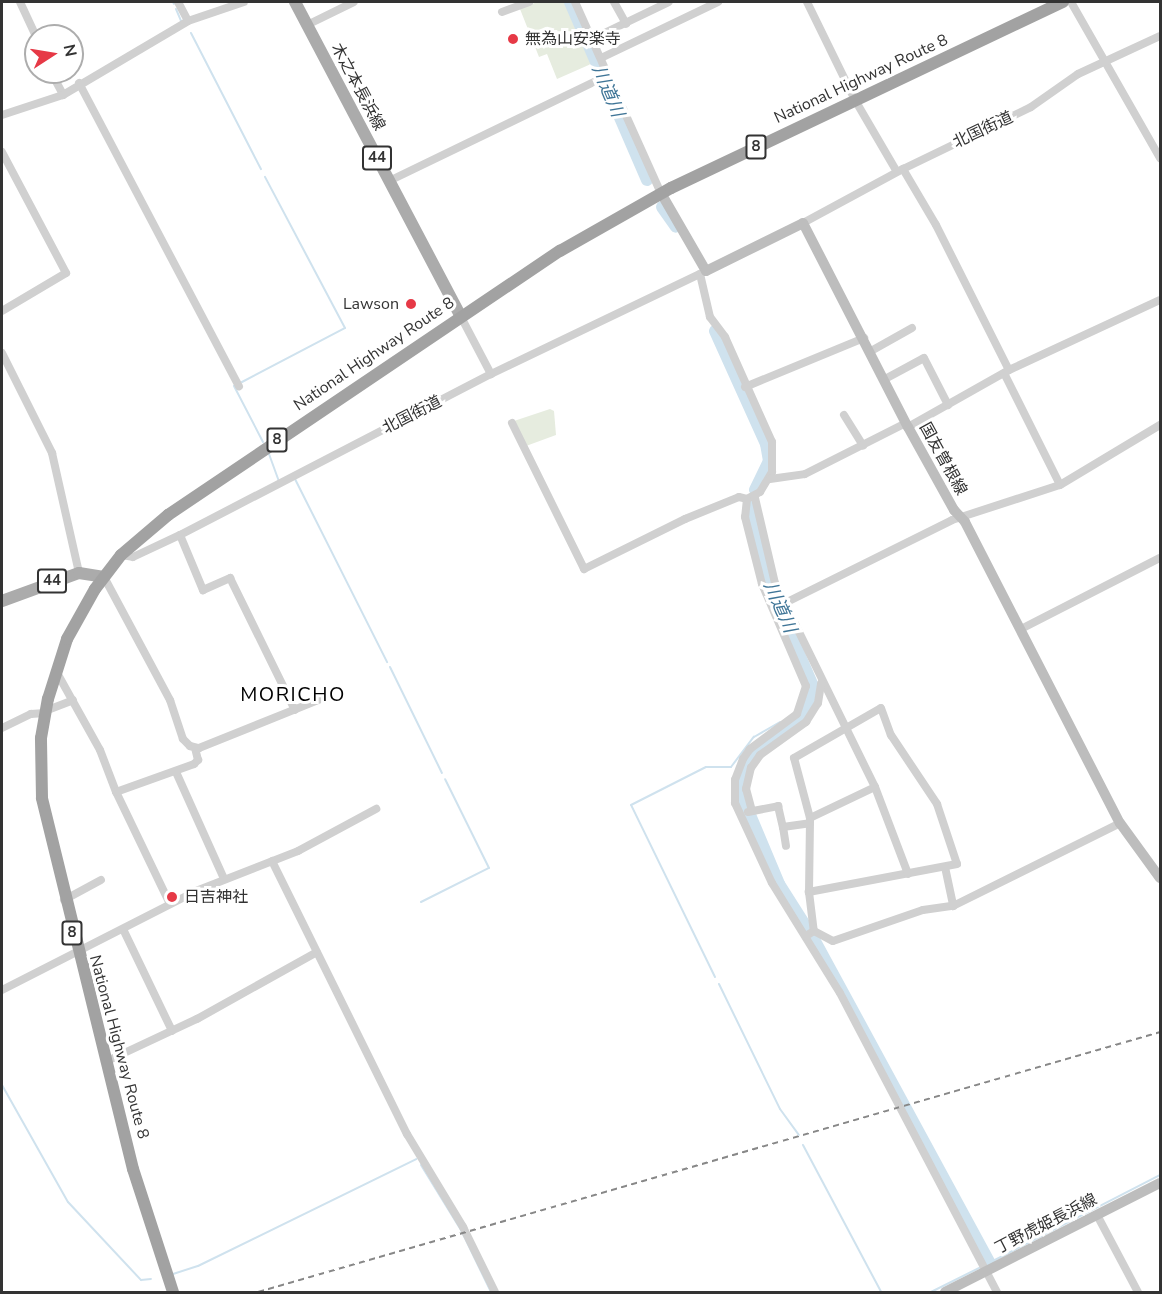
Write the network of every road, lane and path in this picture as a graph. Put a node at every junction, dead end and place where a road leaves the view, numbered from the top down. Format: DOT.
graph roads {
  1 [pos="20,2"];
  2 [pos="178,2"];
  3 [pos="244,2"];
  4 [pos="295,2"];
  5 [pos="354,2"];
  6 [pos="530,2"];
  7 [pos="575,2"];
  8 [pos="614,2"];
  9 [pos="669,2"];
  10 [pos="718,2"];
  11 [pos="807,2"];
  12 [pos="1063,2"];
  13 [pos="1071,2"];
  14 [pos="502,12"];
  15 [pos="188,21"];
  16 [pos="30,24"];
  17 [pos="626,24"];
  18 [pos="307,25"];
  19 [pos="1161,36"];
  20 [pos="592,39"];
  21 [pos="601,58"];
  22 [pos="1106,60"];
  23 [pos="604,76"];
  24 [pos="84,80"];
  25 [pos="57,84"];
  26 [pos="78,84"];
  27 [pos="80,84"];
  28 [pos="63,95"];
  29 [pos="855,100"];
  30 [pos="2,115"];
  31 [pos="2,152"];
  32 [pos="1161,158"];
  33 [pos="900,170"];
  34 [pos="389,181"];
  35 [pos="661,194"];
  36 [pos="803,223"];
  37 [pos="703,273"];
  38 [pos="1161,300"];
  39 [pos="2,311"];
  40 [pos="460,315"];
  41 [pos="912,328"];
  42 [pos="864,338"];
  43 [pos="871,351"];
  44 [pos="2,353"];
  45 [pos="1007,372"];
  46 [pos="492,374"];
  47 [pos="885,379"];
  48 [pos="239,386"];
  49 [pos="745,387"];
  50 [pos="948,405"];
  51 [pos="844,415"];
  52 [pos="512,423"];
  53 [pos="907,425"];
  54 [pos="1161,425"];
  55 [pos="863,444"];
  56 [pos="770,479"];
  57 [pos="1060,485"];
  58 [pos="751,498"];
  59 [pos="960,517"];
  60 [pos="180,535"];
  61 [pos="121,555"];
  62 [pos="1161,558"];
  63 [pos="79,573"];
  64 [pos="104,577"];
  65 [pos="2,601"];
  66 [pos="785,603"];
  67 [pos="1021,629"];
  68 [pos="55,670"];
  69 [pos="821,683"];
  70 [pos="321,699"];
  71 [pos="73,700"];
  72 [pos="295,710"];
  73 [pos="45,712"];
  74 [pos="845,727"];
  75 [pos="2,728"];
  76 [pos="195,748"];
  77 [pos="176,772"];
  78 [pos="875,787"];
  79 [pos="116,792"];
  80 [pos="376,809"];
  81 [pos="746,813"];
  82 [pos="810,820"];
  83 [pos="1120,823"];
  84 [pos="783,827"];
  85 [pos="786,846"];
  86 [pos="272,861"];
  87 [pos="945,867"];
  88 [pos="908,874"];
  89 [pos="1161,878"];
  90 [pos="224,879"];
  91 [pos="101,880"];
  92 [pos="809,892"];
  93 [pos="64,900"];
  94 [pos="170,904"];
  95 [pos="953,906"];
  96 [pos="123,929"];
  97 [pos="814,931"];
  98 [pos="806,936"];
  99 [pos="77,952"];
  100 [pos="317,952"];
  101 [pos="2,990"];
  102 [pos="172,1031"];
  103 [pos="105,1062"];
  104 [pos="1161,1183"];
  105 [pos="1096,1215"];
  106 [pos="986,1271"];
  107 [pos="173,1293"];
  108 [pos="495,1293"];
  109 [pos="945,1293"];
  110 [pos="997,1293"];
  111 [pos="1138,1293"];
  1 -- 16 [label="street"];
  2 -- 15 [label="street"];
  3 -- 15 [label="street"];
  4 -- 18 [label="main road, 木之本長浜線 / 44"];
  5 -- 18 [label="street"];
  6 -- 14 [label="street"];
  7 -- 20 [label="street"];
  8 -- 17 [label="street"];
  9 -- 17 [label="street"];
  10 -- 21 [label="street"];
  11 -- 29 [label="street"];
  12 -- 29 [label="highway, National Highway Route 8 / 8"];
  13 -- 22 [label="street"];
  15 -- 24 [label="street"];
  17 -- 20 [label="street"];
  18 -- 34 [label="main road, 木之本長浜線 / 44"];
  19 -- 22 [label="street, 北国街道"];
  20 -- 21 [label="street"];
  21 -- 23 [label="street"];
  22 -- 32 [label="street"];
  22 -- 33 [label="street, 北国街道"];
  23 -- 34 [label="street"];
  23 -- 35 [label="street"];
  25 -- 28 [label="street"];
  26 -- 28 [label="street"];
  27 -- 48 [label="street"];
  28 -- 30 [label="street"];
  29 -- 33 [label="street"];
  29 -- 35 [label="highway, National Highway Route 8 / 8"];
  31 -- 39 [label="street"];
  33 -- 36 [label="street, 北国街道"];
  33 -- 45 [label="street"];
  34 -- 40 [label="main road, 木之本長浜線 / 44"];
  35 -- 37 [label="main road"];
  35 -- 40 [label="highway, National Highway Route 8 / 8"];
  36 -- 37 [label="main road"];
  36 -- 42 [label="main road, 国友曽根線"];
  37 -- 46 [label="street, 北国街道"];
  37 -- 49 [label="street"];
  38 -- 45 [label="street"];
  40 -- 46 [label="street"];
  40 -- 61 [label="highway, National Highway Route 8 / 8"];
  41 -- 43 [label="street"];
  42 -- 43 [label="main road, 国友曽根線"];
  42 -- 49 [label="street"];
  43 -- 47 [label="main road, 国友曽根線"];
  44 -- 63 [label="street"];
  45 -- 50 [label="street"];
  45 -- 57 [label="street"];
  46 -- 60 [label="street, 北国街道"];
  47 -- 50 [label="street"];
  47 -- 53 [label="main road, 国友曽根線"];
  49 -- 56 [label="street"];
  50 -- 53 [label="street"];
  51 -- 55 [label="street"];
  52 -- 58 [label="street"];
  53 -- 55 [label="street"];
  53 -- 59 [label="main road, 国友曽根線"];
  54 -- 57 [label="street"];
  55 -- 56 [label="street"];
  56 -- 58 [label="street"];
  57 -- 59 [label="street"];
  58 -- 66 [label="street"];
  58 -- 81 [label="street"];
  59 -- 66 [label="street"];
  59 -- 67 [label="main road, 国友曽根線"];
  60 -- 61 [label="street, 北国街道"];
  60 -- 72 [label="street"];
  61 -- 64 [label="highway, National Highway Route 8 / 8"];
  62 -- 67 [label="street"];
  63 -- 64 [label="main road, 44"];
  63 -- 65 [label="main road, 44"];
  64 -- 68 [label="highway, National Highway Route 8 / 8"];
  64 -- 76 [label="street"];
  66 -- 69 [label="street"];
  67 -- 83 [label="main road, 国友曽根線"];
  68 -- 71 [label="street"];
  68 -- 73 [label="highway, National Highway Route 8 / 8"];
  69 -- 74 [label="street"];
  69 -- 81 [label="street"];
  70 -- 72 [label="street"];
  71 -- 73 [label="street"];
  71 -- 79 [label="street"];
  72 -- 76 [label="street"];
  73 -- 75 [label="street"];
  73 -- 93 [label="highway, National Highway Route 8 / 8"];
  74 -- 78 [label="street"];
  74 -- 82 [label="street"];
  74 -- 87 [label="street"];
  76 -- 77 [label="street"];
  77 -- 79 [label="street"];
  77 -- 90 [label="street"];
  78 -- 82 [label="street"];
  78 -- 88 [label="street"];
  79 -- 94 [label="street"];
  80 -- 86 [label="street"];
  81 -- 84 [label="street"];
  81 -- 98 [label="street"];
  82 -- 84 [label="street"];
  82 -- 92 [label="street"];
  83 -- 89 [label="main road, 国友曽根線"];
  83 -- 95 [label="street"];
  84 -- 85 [label="street"];
  86 -- 90 [label="street"];
  86 -- 100 [label="street"];
  87 -- 88 [label="street"];
  87 -- 95 [label="street"];
  88 -- 92 [label="street"];
  90 -- 94 [label="street"];
  91 -- 93 [label="street"];
  92 -- 97 [label="street"];
  93 -- 99 [label="highway, National Highway Route 8 / 8"];
  94 -- 96 [label="street"];
  95 -- 97 [label="street"];
  96 -- 99 [label="street"];
  96 -- 102 [label="street"];
  97 -- 98 [label="street"];
  98 -- 106 [label="street"];
  99 -- 101 [label="street"];
  99 -- 103 [label="highway, National Highway Route 8 / 8"];
  100 -- 102 [label="street"];
  100 -- 108 [label="street"];
  102 -- 103 [label="street"];
  103 -- 107 [label="highway, National Highway Route 8 / 8"];
  104 -- 105 [label="main road, 丁野虎姫長浜線"];
  105 -- 106 [label="main road, 丁野虎姫長浜線"];
  105 -- 111 [label="street"];
  106 -- 109 [label="main road, 丁野虎姫長浜線"];
  106 -- 110 [label="street"];
}
